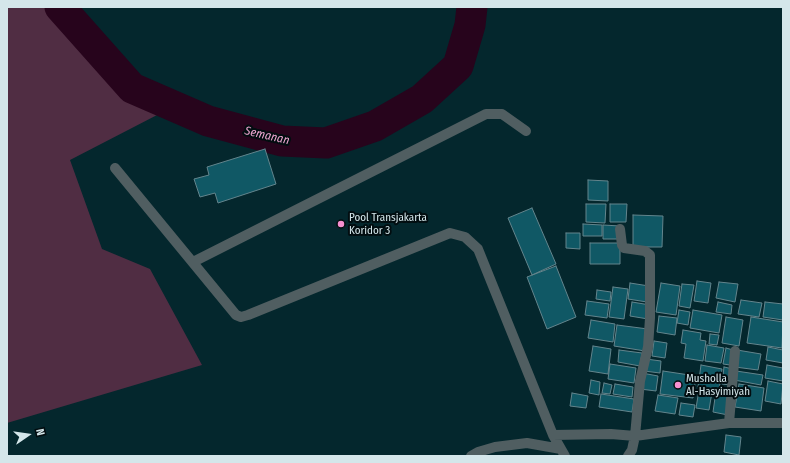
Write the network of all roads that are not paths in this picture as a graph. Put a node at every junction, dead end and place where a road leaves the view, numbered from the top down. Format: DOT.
graph roads {
  1 [pos="526,131"];
  2 [pos="115,168"];
  3 [pos="620,229"];
  4 [pos="193,262"];
  5 [pos="735,351"];
  6 [pos="730,423"];
  7 [pos="783,423"];
  8 [pos="553,435"];
  9 [pos="635,436"];
  10 [pos="563,452"];
  11 [pos="471,456"];
  12 [pos="628,456"];
  1 -- 4 [label="street"];
  2 -- 4 [label="street"];
  3 -- 9 [label="street"];
  4 -- 8 [label="street"];
  5 -- 6 [label="street"];
  6 -- 7 [label="street"];
  6 -- 9 [label="street"];
  8 -- 9 [label="street"];
  8 -- 10 [label="street"];
  9 -- 12 [label="street"];
  10 -- 11 [label="street"];
}
